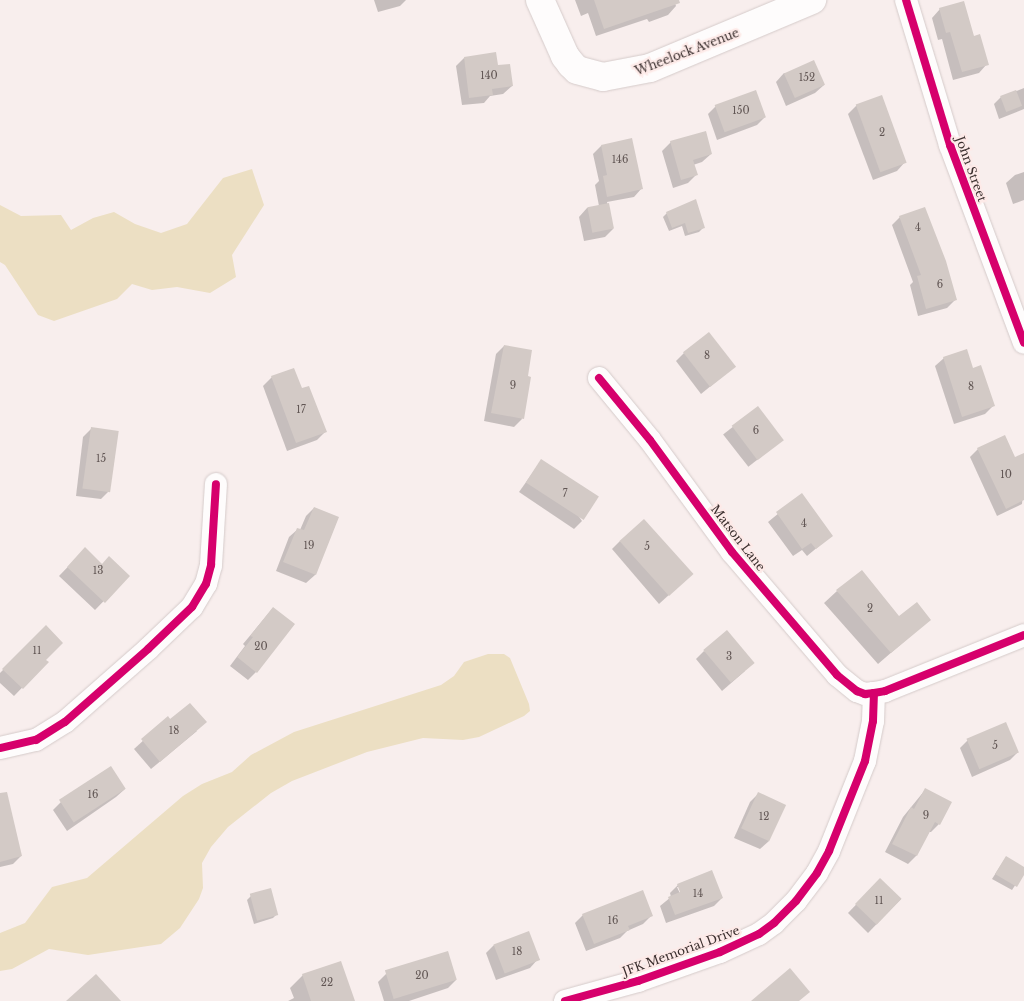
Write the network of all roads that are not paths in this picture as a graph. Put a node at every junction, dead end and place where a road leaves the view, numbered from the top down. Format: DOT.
graph roads {
  1 [pos="540,0"];
  2 [pos="812,0"];
  3 [pos="906,0"];
  4 [pos="1024,343"];
  5 [pos="599,378"];
  6 [pos="216,484"];
  7 [pos="1024,635"];
  8 [pos="874,693"];
  9 [pos="0,748"];
  10 [pos="565,1001"];
  1 -- 2 [label="street, Wheelock Avenue"];
  3 -- 4 [label="street, John Street"];
  5 -- 8 [label="street, Matson Lane"];
  6 -- 9 [label="street"];
  7 -- 8 [label="street"];
  8 -- 10 [label="street, JFK Memorial Drive"];
}
